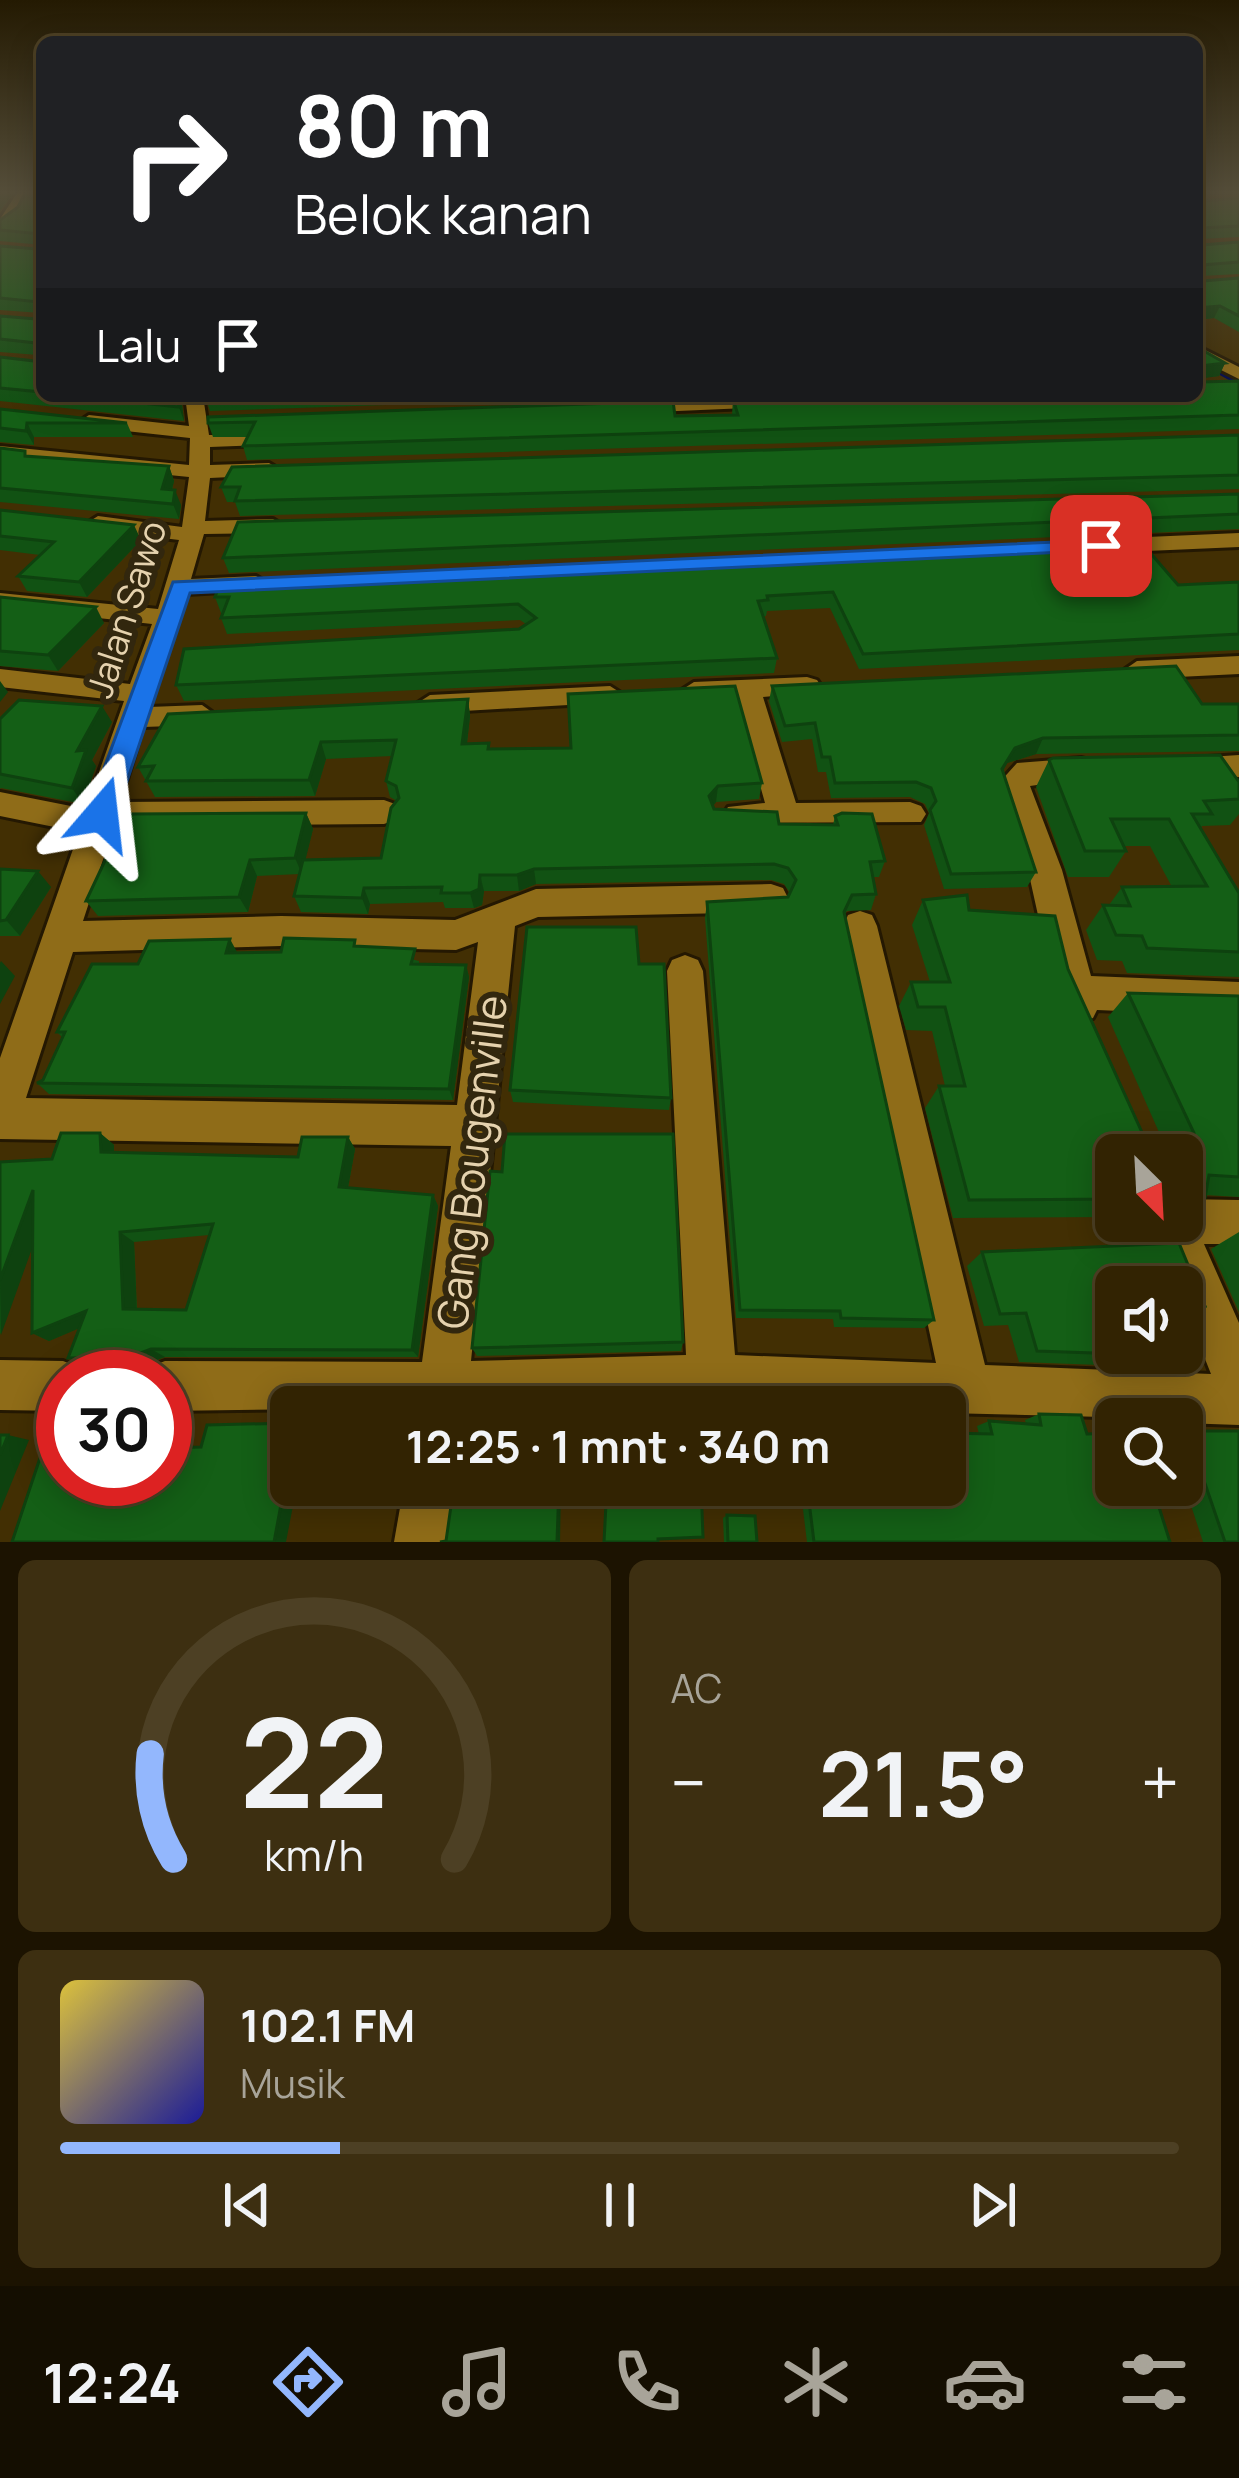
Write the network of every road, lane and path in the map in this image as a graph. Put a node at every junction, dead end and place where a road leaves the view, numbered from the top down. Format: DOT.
graph roads {
  1 [pos="1203,357"];
  2 [pos="1231,383"];
  3 [pos="763,402"];
  4 [pos="605,407"];
  5 [pos="67,418"];
  6 [pos="296,418"];
  7 [pos="199,423"];
  8 [pos="311,437"];
  9 [pos="0,452"];
  10 [pos="295,469"];
  11 [pos="201,472"];
  12 [pos="64,519"];
  13 [pos="290,525"];
  14 [pos="194,531"];
  15 [pos="1239,540"];
  16 [pos="1074,547"];
  17 [pos="275,583"];
  18 [pos="181,586"];
  19 [pos="0,600"];
  20 [pos="169,618"];
  21 [pos="1239,665"];
  22 [pos="1099,672"];
  23 [pos="0,678"];
  24 [pos="38,684"];
  25 [pos="841,684"];
  26 [pos="748,689"];
  27 [pos="676,692"];
  28 [pos="629,694"];
  29 [pos="136,706"];
  30 [pos="392,706"];
  31 [pos="13,712"];
  32 [pos="226,714"];
  33 [pos="1239,766"];
  34 [pos="1149,768"];
  35 [pos="1105,769"];
  36 [pos="0,805"];
  37 [pos="384,812"];
  38 [pos="727,814"];
  39 [pos="784,814"];
  40 [pos="910,814"];
  41 [pos="100,819"];
  42 [pos="771,898"];
  43 [pos="499,918"];
  44 [pos="860,926"];
  45 [pos="63,937"];
  46 [pos="685,971"];
  47 [pos="1074,992"];
  48 [pos="1239,999"];
  49 [pos="1091,1033"];
  50 [pos="0,1116"];
  51 [pos="477,1126"];
  52 [pos="1203,1221"];
  53 [pos="1239,1222"];
  54 [pos="1181,1242"];
  55 [pos="712,1379"];
  56 [pos="1239,1381"];
  57 [pos="0,1385"];
  58 [pos="36,1386"];
  59 [pos="444,1386"];
  60 [pos="607,1386"];
  61 [pos="910,1386"];
  62 [pos="966,1386"];
  63 [pos="192,1387"];
  64 [pos="966,1388"];
  65 [pos="270,1390"];
  66 [pos="1239,1400"];
  67 [pos="427,1506"];
  68 [pos="421,1542"];
  1 -- 2 [label="street"];
  3 -- 4 [label="street"];
  5 -- 7 [label="street"];
  6 -- 7 [label="street"];
  7 -- 8 [label="street"];
  7 -- 11 [label="street, Jalan Sawo"];
  9 -- 11 [label="street"];
  10 -- 11 [label="street"];
  11 -- 14 [label="street, Jalan Sawo"];
  12 -- 14 [label="street"];
  13 -- 14 [label="street"];
  14 -- 18 [label="street, Jalan Sawo"];
  15 -- 16 [label="street"];
  17 -- 18 [label="street"];
  18 -- 20 [label="street, Jalan Sawo"];
  19 -- 20 [label="street"];
  20 -- 29 [label="street, Jalan Sawo"];
  21 -- 22 [label="street"];
  23 -- 24 [label="street"];
  24 -- 29 [label="street"];
  24 -- 31 [label="street"];
  25 -- 26 [label="street"];
  26 -- 27 [label="street"];
  26 -- 39 [label="street"];
  28 -- 30 [label="street"];
  29 -- 32 [label="street"];
  29 -- 41 [label="street, Jalan Sawo"];
  33 -- 34 [label="street"];
  35 -- 47 [label="street"];
  36 -- 41 [label="street"];
  37 -- 41 [label="street"];
  38 -- 39 [label="street"];
  39 -- 40 [label="street"];
  41 -- 45 [label="street, Jalan Sawo"];
  42 -- 43 [label="street"];
  43 -- 45 [label="street"];
  43 -- 51 [label="street, Gang Bougenville"];
  44 -- 62 [label="street"];
  45 -- 50 [label="street, Jalan Sawo"];
  46 -- 55 [label="street"];
  47 -- 48 [label="street"];
  47 -- 49 [label="street"];
  50 -- 51 [label="street"];
  51 -- 59 [label="street, Gang Bougenville"];
  52 -- 53 [label="street"];
  54 -- 56 [label="street"];
  55 -- 60 [label="street"];
  55 -- 61 [label="street"];
  57 -- 58 [label="street"];
  63 -- 65 [label="street"];
  64 -- 66 [label="street"];
  67 -- 68 [label="street"];
}
